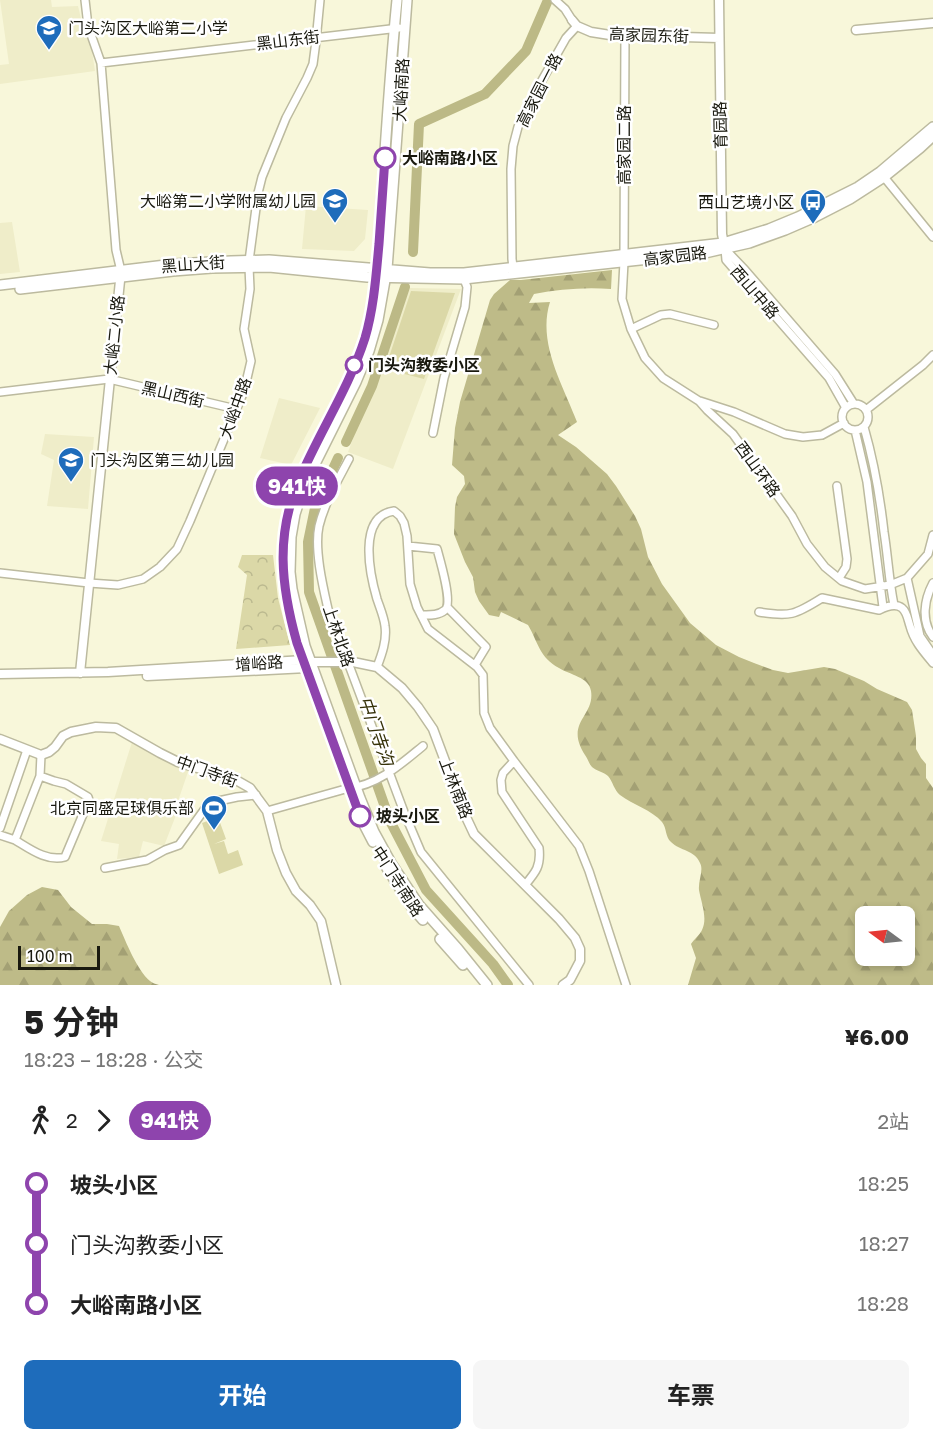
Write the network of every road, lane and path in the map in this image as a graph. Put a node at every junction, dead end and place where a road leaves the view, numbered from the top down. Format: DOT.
graph roads {
  1 [pos="85,0"];
  2 [pos="320,0"];
  3 [pos="397,0"];
  4 [pos="407,0"];
  5 [pos="555,0"];
  6 [pos="719,0"];
  7 [pos="574,23"];
  8 [pos="933,23"];
  9 [pos="404,27"];
  10 [pos="394,28"];
  11 [pos="856,30"];
  12 [pos="625,36"];
  13 [pos="317,37"];
  14 [pos="719,38"];
  15 [pos="101,63"];
  16 [pos="933,127"];
  17 [pos="933,136"];
  18 [pos="884,177"];
  19 [pos="933,237"];
  20 [pos="724,246"];
  21 [pos="624,259"];
  22 [pos="249,264"];
  23 [pos="513,267"];
  24 [pos="382,273"];
  25 [pos="120,274"];
  26 [pos="464,279"];
  27 [pos="0,285"];
  28 [pos="0,291"];
  29 [pos="714,325"];
  30 [pos="631,329"];
  31 [pos="933,356"];
  32 [pos="109,379"];
  33 [pos="0,392"];
  34 [pos="699,401"];
  35 [pos="850,406"];
  36 [pos="236,409"];
  37 [pos="866,410"];
  38 [pos="844,423"];
  39 [pos="864,427"];
  40 [pos="855,430"];
  41 [pos="433,434"];
  42 [pos="349,459"];
  43 [pos="837,486"];
  44 [pos="933,535"];
  45 [pos="408,546"];
  46 [pos="0,573"];
  47 [pos="838,578"];
  48 [pos="907,578"];
  49 [pos="89,583"];
  50 [pos="933,583"];
  51 [pos="890,585"];
  52 [pos="880,587"];
  53 [pos="894,605"];
  54 [pos="447,608"];
  55 [pos="883,608"];
  56 [pos="759,612"];
  57 [pos="421,615"];
  58 [pos="933,637"];
  59 [pos="933,655"];
  60 [pos="343,662"];
  61 [pos="307,663"];
  62 [pos="933,663"];
  63 [pos="475,665"];
  64 [pos="377,667"];
  65 [pos="80,673"];
  66 [pos="0,674"];
  67 [pos="0,679"];
  68 [pos="0,739"];
  69 [pos="423,746"];
  70 [pos="27,750"];
  71 [pos="41,755"];
  72 [pos="514,761"];
  73 [pos="390,773"];
  74 [pos="40,776"];
  75 [pos="353,788"];
  76 [pos="256,795"];
  77 [pos="267,811"];
  78 [pos="0,828"];
  79 [pos="0,835"];
  80 [pos="15,840"];
  81 [pos="105,867"];
  82 [pos="525,885"];
  83 [pos="336,985"];
  84 [pos="479,985"];
  85 [pos="487,985"];
  86 [pos="529,985"];
  87 [pos="563,985"];
  88 [pos="626,985"];
  1 -- 15 [label="street, 大峪二小路"];
  2 -- 13 [label="street, 大峪中路"];
  3 -- 10 [label="main road, 大峪南路"];
  4 -- 9 [label="main road, 大峪南路"];
  5 -- 7 [label="street"];
  6 -- 14 [label="street, 育园路"];
  7 -- 12 [label="street, 高家园东街"];
  7 -- 23 [label="street, 高家园一路"];
  8 -- 11 [label="street"];
  9 -- 10 [label="street, 黑山东街"];
  9 -- 24 [label="main road, 大峪南路"];
  10 -- 13 [label="street, 黑山东街"];
  10 -- 24 [label="main road, 大峪南路"];
  12 -- 14 [label="street, 高家园东街"];
  12 -- 21 [label="street, 高家园二路"];
  13 -- 15 [label="street, 黑山东街"];
  13 -- 22 [label="street, 大峪中路"];
  14 -- 20 [label="street, 育园路"];
  15 -- 25 [label="street, 大峪二小路"];
  16 -- 20 [label="main road, 高家园路"];
  17 -- 18 [label="main road, 高家园路"];
  18 -- 19 [label="street"];
  18 -- 20 [label="main road, 高家园路"];
  20 -- 21 [label="main road, 高家园路"];
  20 -- 35 [label="street, 西山中路"];
  21 -- 23 [label="main road, 高家园路"];
  21 -- 26 [label="main road, 高家园路"];
  21 -- 30 [label="street, 西山环路"];
  22 -- 24 [label="main road, 黑山大街"];
  22 -- 25 [label="main road, 黑山大街"];
  22 -- 36 [label="street, 大峪中路"];
  23 -- 24 [label="main road, 高家园路"];
  24 -- 26 [label="main road, 高家园路"];
  24 -- 61 [label="main road, 大峪南路"];
  25 -- 27 [label="main road, 黑山大街"];
  25 -- 28 [label="main road, 黑山大街"];
  25 -- 32 [label="street, 大峪二小路"];
  26 -- 41 [label="street"];
  29 -- 30 [label="street"];
  30 -- 34 [label="street, 西山环路"];
  31 -- 37 [label="street"];
  32 -- 33 [label="street"];
  32 -- 36 [label="street, 黑山西街"];
  32 -- 49 [label="street, 大峪二小路"];
  34 -- 38 [label="street"];
  34 -- 47 [label="street, 西山环路"];
  35 -- 37 [label="street"];
  35 -- 38 [label="street"];
  36 -- 49 [label="street, 大峪中路"];
  37 -- 39 [label="street"];
  38 -- 40 [label="street"];
  39 -- 40 [label="street"];
  39 -- 51 [label="street"];
  40 -- 52 [label="street"];
  42 -- 60 [label="street, 上林北路"];
  43 -- 47 [label="street"];
  44 -- 48 [label="street, 西山环路"];
  45 -- 54 [label="street"];
  45 -- 57 [label="street"];
  45 -- 64 [label="street"];
  46 -- 49 [label="street, 大峪中路"];
  47 -- 52 [label="street, 西山环路"];
  48 -- 51 [label="street, 西山环路"];
  48 -- 59 [label="street"];
  49 -- 65 [label="street, 大峪二小路"];
  50 -- 58 [label="street"];
  51 -- 52 [label="street, 西山环路"];
  51 -- 53 [label="street"];
  52 -- 55 [label="street"];
  53 -- 55 [label="street"];
  53 -- 62 [label="street"];
  54 -- 57 [label="street"];
  54 -- 63 [label="street"];
  55 -- 56 [label="street"];
  57 -- 63 [label="street"];
  60 -- 61 [label="street"];
  60 -- 64 [label="street"];
  60 -- 73 [label="street, 上林北路"];
  61 -- 65 [label="street, 增峪路"];
  61 -- 67 [label="street, 增峪路"];
  61 -- 75 [label="main road, 中门寺南路"];
  63 -- 72 [label="street"];
  64 -- 82 [label="street, 上林南路"];
  65 -- 66 [label="street, 增峪路"];
  68 -- 70 [label="street"];
  69 -- 73 [label="street"];
  70 -- 71 [label="street"];
  70 -- 78 [label="street"];
  71 -- 74 [label="street"];
  71 -- 76 [label="street, 中门寺街"];
  72 -- 82 [label="street"];
  72 -- 88 [label="street"];
  73 -- 75 [label="street"];
  73 -- 86 [label="street, 上林北路"];
  74 -- 80 [label="street"];
  74 -- 80 [label="street"];
  75 -- 77 [label="street"];
  75 -- 84 [label="main road, 中门寺南路"];
  75 -- 85 [label="main road, 中门寺南路"];
  76 -- 77 [label="street, 中门寺街"];
  76 -- 81 [label="street"];
  77 -- 83 [label="street, 中门寺街"];
  79 -- 80 [label="street"];
  82 -- 87 [label="street, 上林南路"];
}
